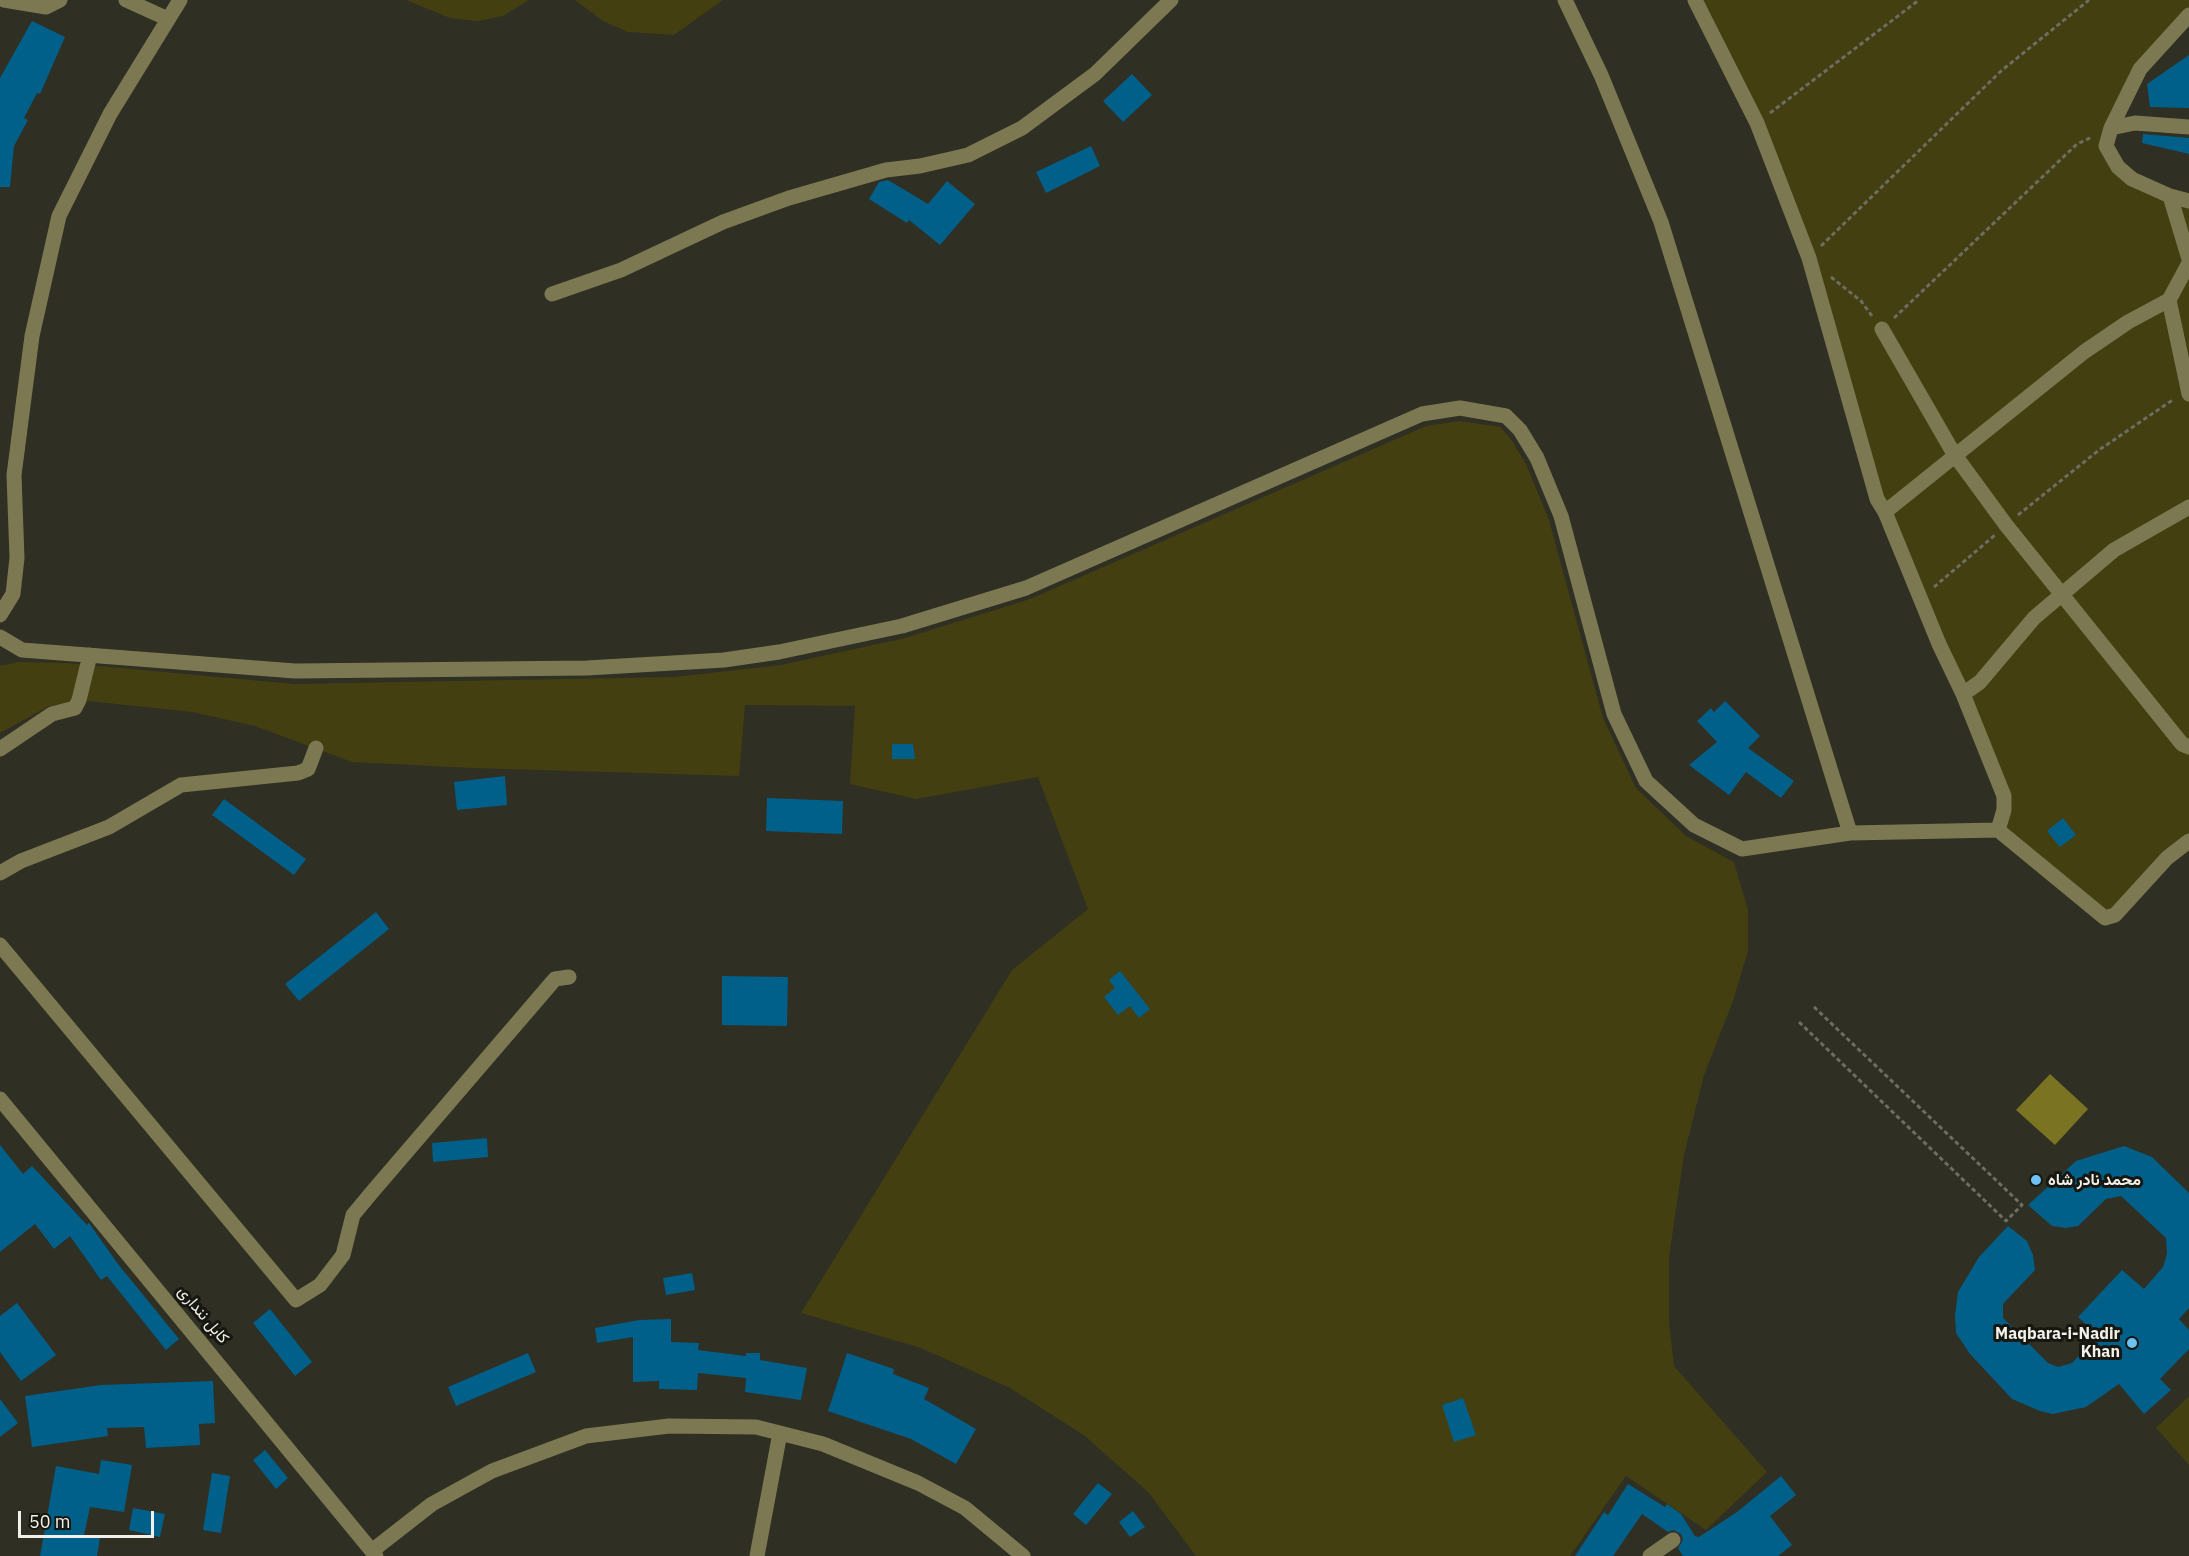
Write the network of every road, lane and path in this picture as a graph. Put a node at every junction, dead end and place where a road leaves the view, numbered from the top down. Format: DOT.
graph roads {
  1 [pos="4,0"];
  2 [pos="60,0"];
  3 [pos="126,0"];
  4 [pos="180,0"];
  5 [pos="1172,0"];
  6 [pos="1564,0"];
  7 [pos="1695,0"];
  8 [pos="1919,0"];
  9 [pos="2089,0"];
  10 [pos="2189,15"];
  11 [pos="168,19"];
  12 [pos="1757,123"];
  13 [pos="2189,127"];
  14 [pos="2111,128"];
  15 [pos="2170,196"];
  16 [pos="2189,201"];
  17 [pos="1809,258"];
  18 [pos="2189,261"];
  19 [pos="552,294"];
  20 [pos="2169,300"];
  21 [pos="1882,329"];
  22 [pos="2188,392"];
  23 [pos="1954,454"];
  24 [pos="2189,507"];
  25 [pos="1885,512"];
  26 [pos="2006,525"];
  27 [pos="2062,594"];
  28 [pos="1920,597"];
  29 [pos="0,615"];
  30 [pos="0,637"];
  31 [pos="90,655"];
  32 [pos="1963,694"];
  33 [pos="2189,747"];
  34 [pos="316,748"];
  35 [pos="0,749"];
  36 [pos="1998,830"];
  37 [pos="1850,833"];
  38 [pos="2189,841"];
  39 [pos="0,873"];
  40 [pos="0,945"];
  41 [pos="568,978"];
  42 [pos="1813,1006"];
  43 [pos="1799,1022"];
  44 [pos="0,1099"];
  45 [pos="780,1433"];
  46 [pos="1673,1540"];
  47 [pos="374,1553"];
  48 [pos="757,1556"];
  49 [pos="1023,1556"];
  50 [pos="1650,1556"];
  1 -- 2 [label="street"];
  3 -- 11 [label="street"];
  4 -- 11 [label="street"];
  5 -- 19 [label="street"];
  6 -- 37 [label="street"];
  7 -- 12 [label="street"];
  8 -- 12 [label="path"];
  9 -- 17 [label="path"];
  10 -- 14 [label="street"];
  11 -- 29 [label="street"];
  12 -- 17 [label="street"];
  13 -- 14 [label="street"];
  14 -- 15 [label="street"];
  14 -- 21 [label="path"];
  15 -- 16 [label="street"];
  15 -- 18 [label="street"];
  17 -- 21 [label="path"];
  17 -- 25 [label="street"];
  18 -- 20 [label="street"];
  20 -- 22 [label="street"];
  20 -- 23 [label="street"];
  21 -- 23 [label="street"];
  22 -- 26 [label="path"];
  23 -- 25 [label="street"];
  23 -- 26 [label="street"];
  24 -- 27 [label="street"];
  25 -- 28 [label="street"];
  26 -- 27 [label="street"];
  26 -- 28 [label="path"];
  27 -- 32 [label="street"];
  27 -- 33 [label="street"];
  28 -- 32 [label="street"];
  30 -- 31 [label="street"];
  31 -- 35 [label="street"];
  31 -- 37 [label="street"];
  32 -- 36 [label="street"];
  34 -- 39 [label="street"];
  36 -- 37 [label="street"];
  36 -- 38 [label="street"];
  40 -- 41 [label="street"];
  42 -- 43 [label="path"];
  44 -- 47 [label="street, کابل ننداری"];
  45 -- 47 [label="street"];
  45 -- 48 [label="street"];
  45 -- 49 [label="street"];
  46 -- 50 [label="street"];
}
